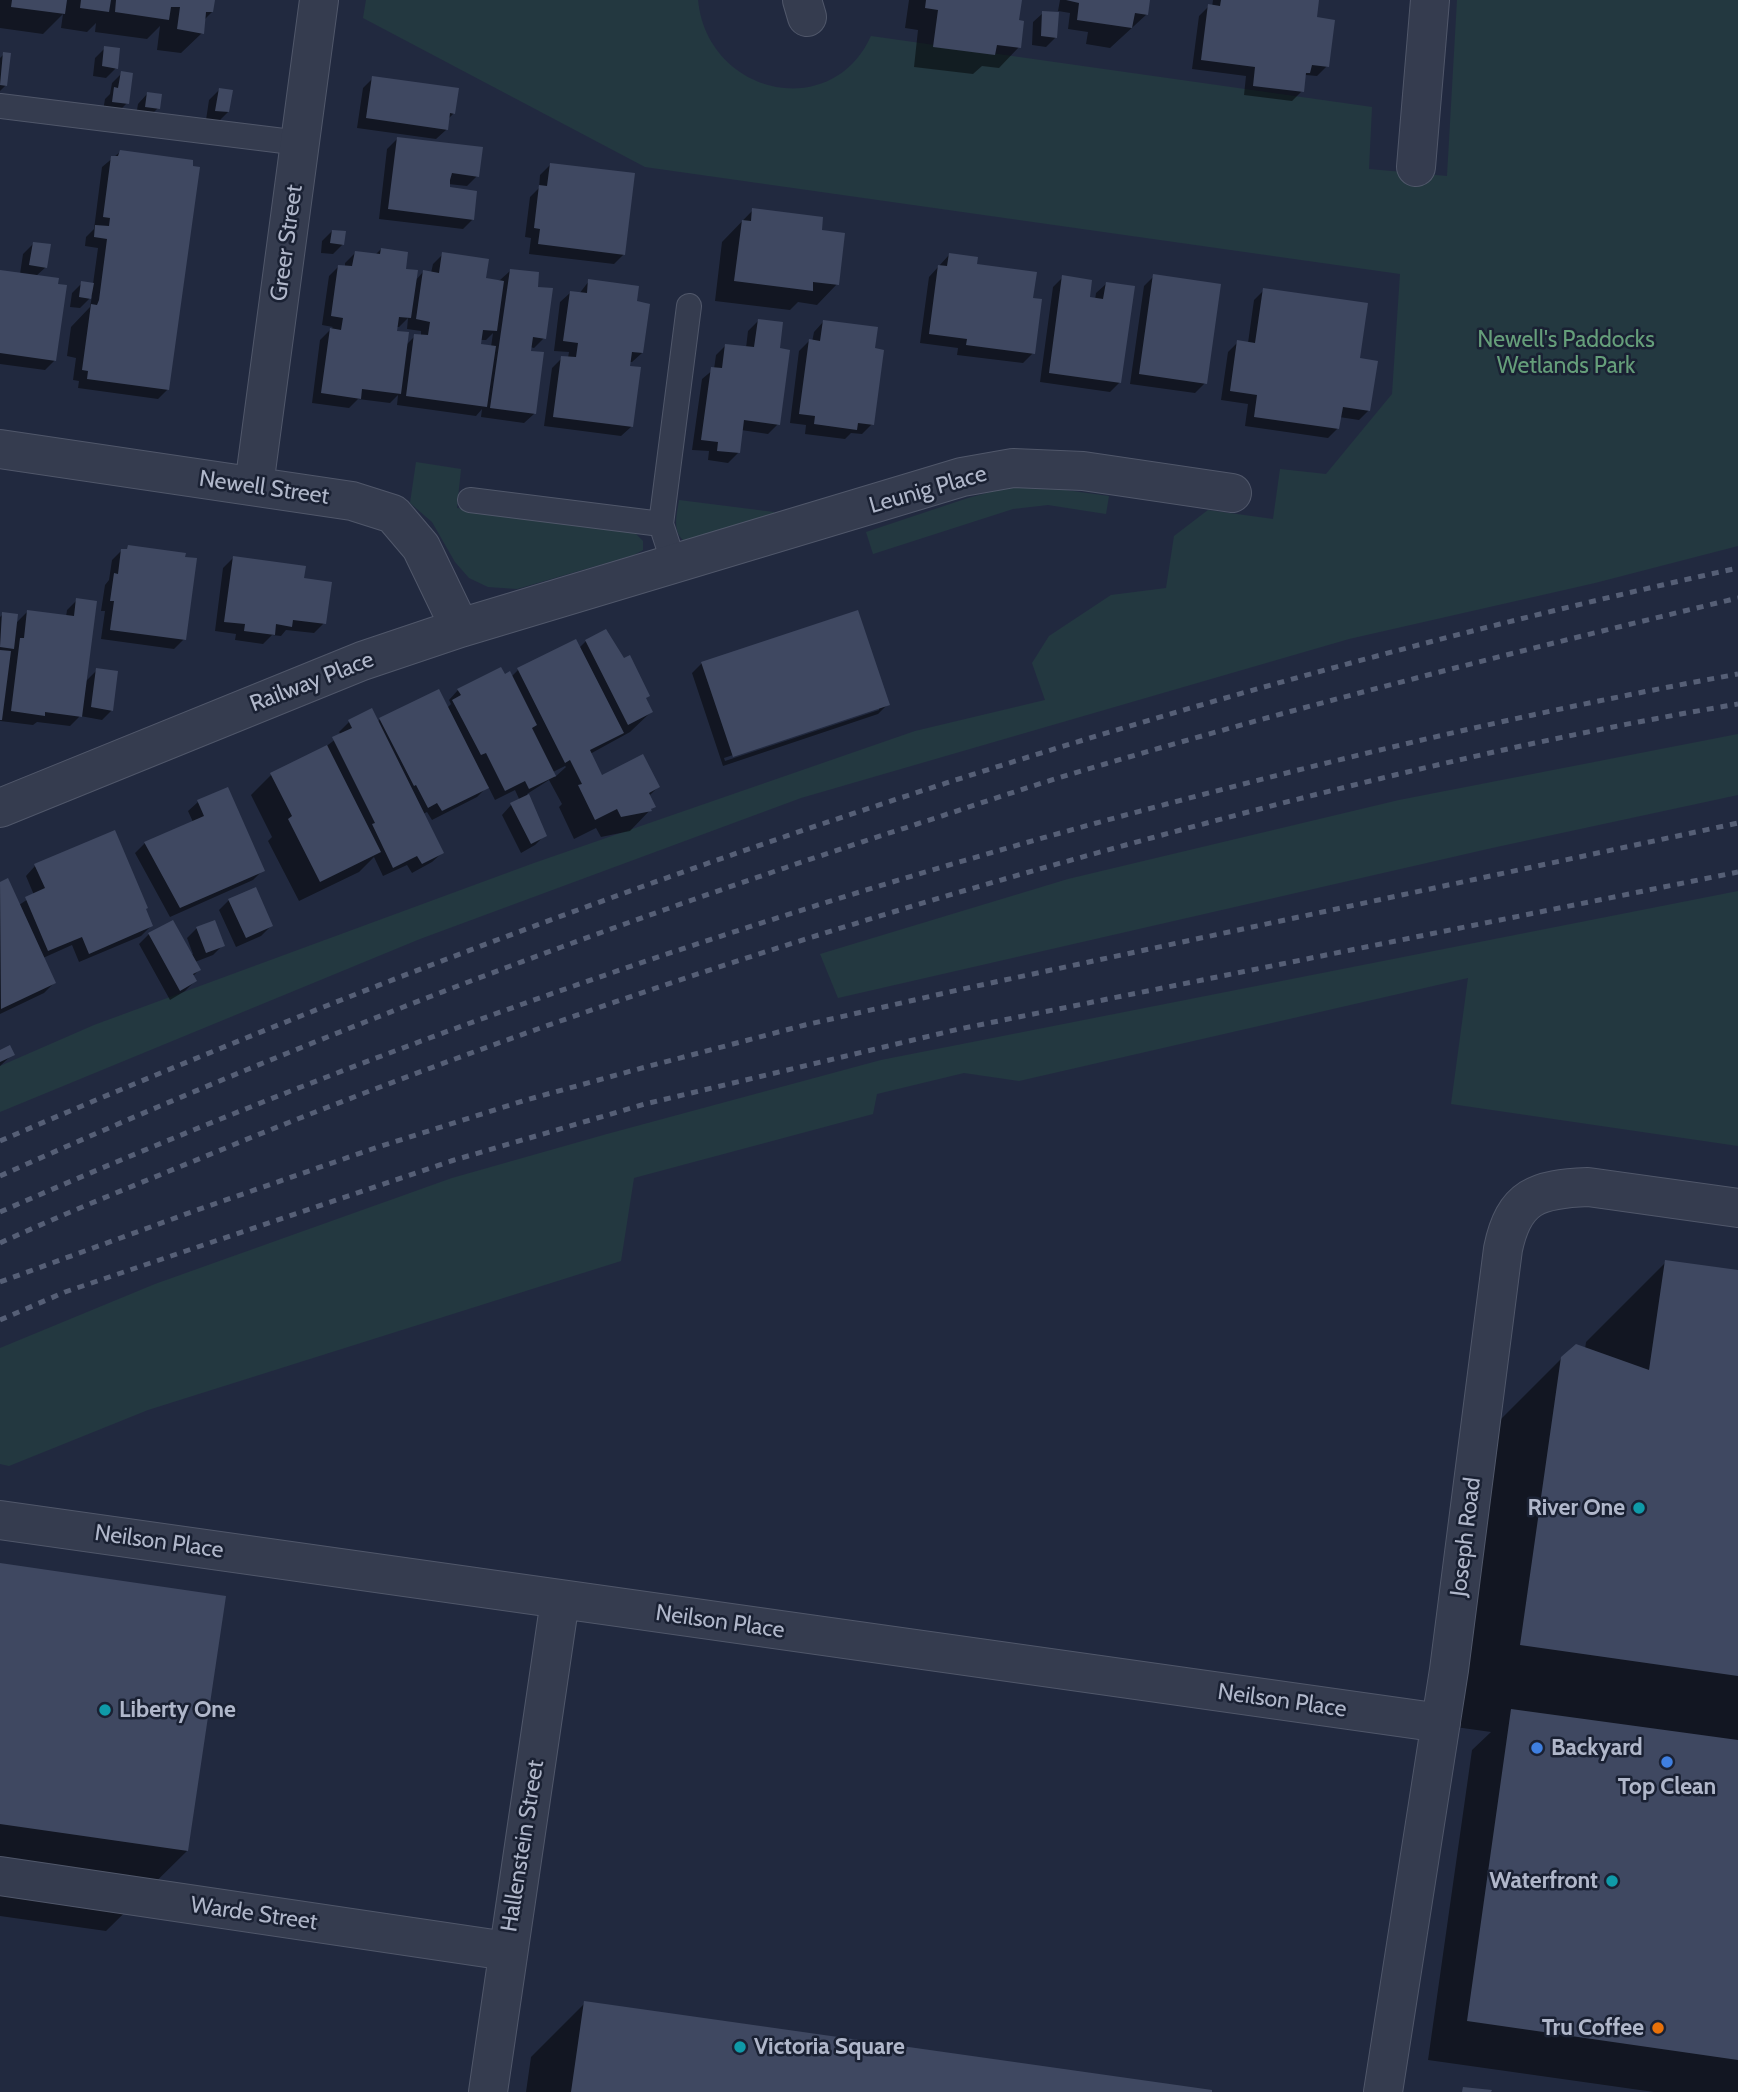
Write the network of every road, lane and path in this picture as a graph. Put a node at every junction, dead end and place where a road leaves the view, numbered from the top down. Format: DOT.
graph roads {
  1 [pos="319,0"];
  2 [pos="1430,0"];
  3 [pos="0,106"];
  4 [pos="300,143"];
  5 [pos="1416,167"];
  6 [pos="689,306"];
  7 [pos="0,449"];
  8 [pos="254,486"];
  9 [pos="1232,493"];
  10 [pos="470,500"];
  11 [pos="662,524"];
  12 [pos="674,564"];
  13 [pos="632,577"];
  14 [pos="460,628"];
  15 [pos="0,808"];
  16 [pos="1738,1208"];
  17 [pos="0,1520"];
  18 [pos="560,1600"];
  19 [pos="1441,1723"];
  20 [pos="0,1876"];
  21 [pos="507,1951"];
  22 [pos="488,2092"];
  23 [pos="1383,2092"];
  1 -- 4 [label="street, Greer Street"];
  2 -- 5 [label="street"];
  3 -- 4 [label="lane"];
  4 -- 8 [label="street, Greer Street"];
  6 -- 11 [label="lane"];
  7 -- 8 [label="street, Newell Street"];
  8 -- 14 [label="street, Newell Street"];
  9 -- 12 [label="street, Leunig Place"];
  10 -- 11 [label="lane"];
  11 -- 12 [label="lane"];
  12 -- 13 [label="street, Leunig Place"];
  13 -- 14 [label="street, Railway Place"];
  14 -- 15 [label="street, Railway Place"];
  16 -- 19 [label="street, Joseph Road"];
  17 -- 18 [label="street, Neilson Place"];
  18 -- 19 [label="street, Neilson Place"];
  18 -- 21 [label="street, Hallenstein Street"];
  19 -- 23 [label="street, Joseph Road"];
  20 -- 21 [label="street, Warde Street"];
  21 -- 22 [label="street, Hallenstein Street"];
}
